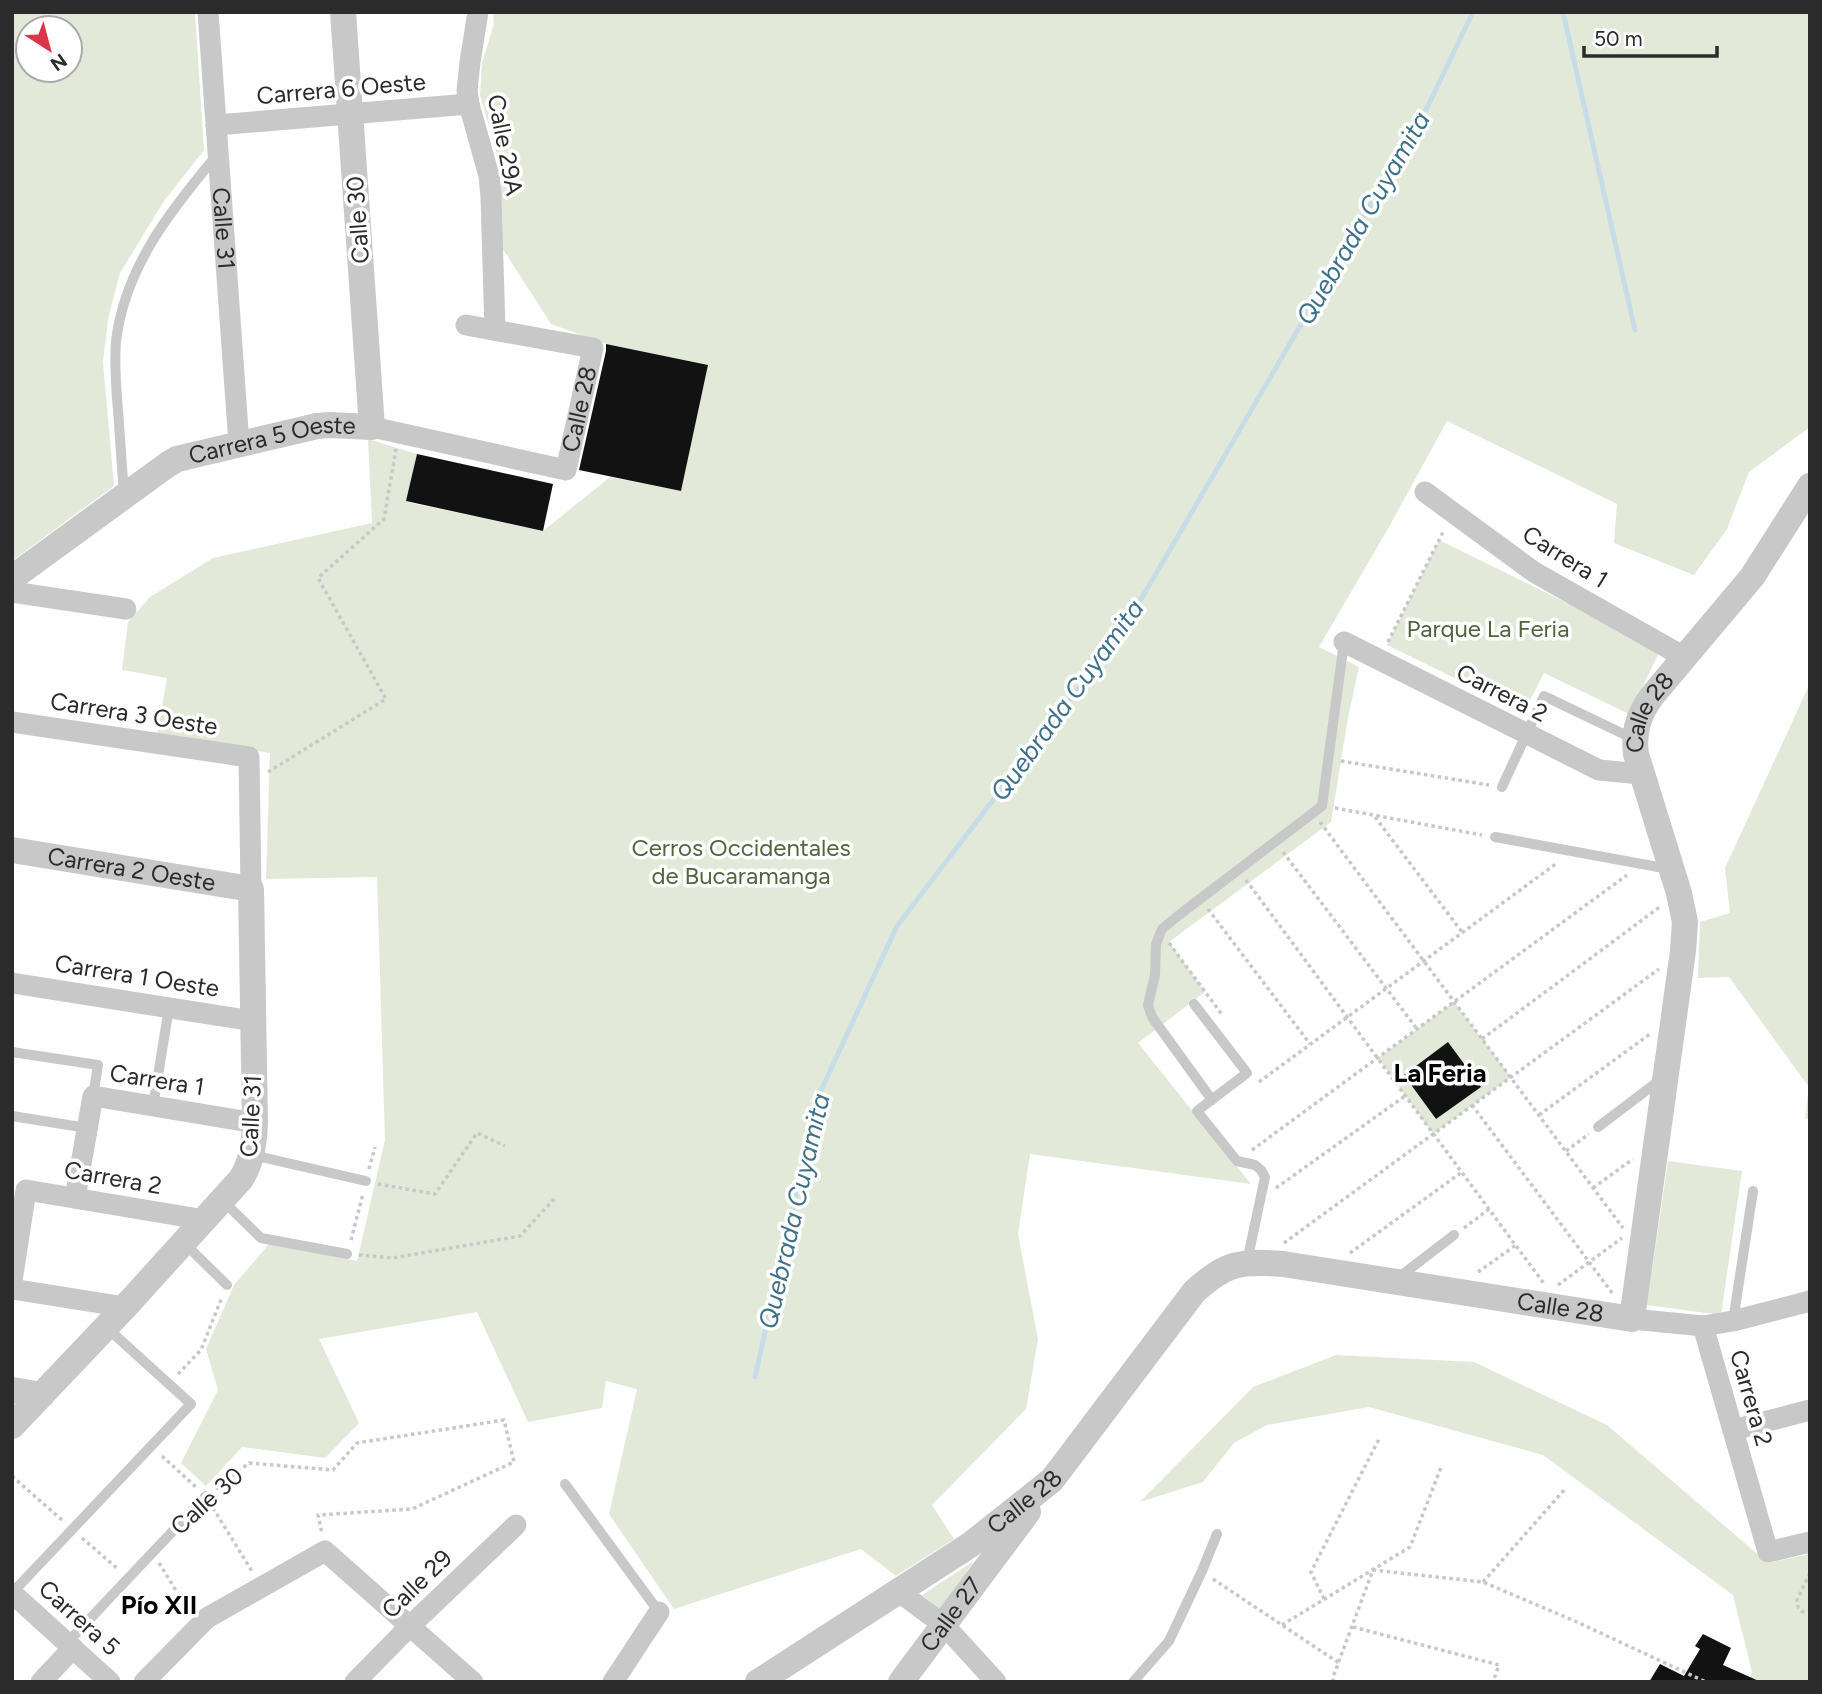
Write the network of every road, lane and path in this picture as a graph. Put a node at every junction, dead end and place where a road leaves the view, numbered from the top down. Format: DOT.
graph roads {
  1 [pos="208,12"];
  2 [pos="343,12"];
  3 [pos="478,12"];
  4 [pos="469,104"];
  5 [pos="350,114"];
  6 [pos="216,125"];
  7 [pos="218,153"];
  8 [pos="466,325"];
  9 [pos="495,330"];
  10 [pos="372,427"];
  11 [pos="398,433"];
  12 [pos="239,444"];
  13 [pos="566,470"];
  14 [pos="1810,486"];
  15 [pos="1425,492"];
  16 [pos="124,496"];
  17 [pos="1453,513"];
  18 [pos="12,578"];
  19 [pos="12,592"];
  20 [pos="126,609"];
  21 [pos="1344,642"];
  22 [pos="1684,657"];
  23 [pos="1380,660"];
  24 [pos="12,722"];
  25 [pos="1526,734"];
  26 [pos="1634,739"];
  27 [pos="249,757"];
  28 [pos="1328,758"];
  29 [pos="1641,774"];
  30 [pos="249,783"];
  31 [pos="1502,787"];
  32 [pos="1318,809"];
  33 [pos="1374,815"];
  34 [pos="1495,837"];
  35 [pos="1275,842"];
  36 [pos="12,850"];
  37 [pos="1573,851"];
  38 [pos="1643,864"];
  39 [pos="1238,870"];
  40 [pos="1675,881"];
  41 [pos="251,890"];
  42 [pos="1200,899"];
  43 [pos="1162,929"];
  44 [pos="1462,932"];
  45 [pos="1684,951"];
  46 [pos="1424,961"];
  47 [pos="12,984"];
  48 [pos="1386,989"];
  49 [pos="1454,1002"];
  50 [pos="1194,1004"];
  51 [pos="169,1008"];
  52 [pos="1674,1016"];
  53 [pos="1347,1017"];
  54 [pos="253,1021"];
  55 [pos="1229,1023"];
  56 [pos="1417,1029"];
  57 [pos="1482,1039"];
  58 [pos="1310,1044"];
  59 [pos="12,1052"];
  60 [pos="1378,1058"];
  61 [pos="1666,1076"];
  62 [pos="1511,1077"];
  63 [pos="1257,1084"];
  64 [pos="93,1096"];
  65 [pos="1405,1096"];
  66 [pos="1212,1100"];
  67 [pos="1472,1105"];
  68 [pos="153,1106"];
  69 [pos="1539,1115"];
  70 [pos="12,1116"];
  71 [pos="255,1123"];
  72 [pos="1598,1127"];
  73 [pos="87,1128"];
  74 [pos="1433,1134"];
  75 [pos="1657,1140"];
  76 [pos="505,1146"];
  77 [pos="375,1147"];
  78 [pos="1566,1151"];
  79 [pos="252,1155"];
  80 [pos="1237,1161"];
  81 [pos="1462,1172"];
  82 [pos="366,1181"];
  83 [pos="19,1188"];
  84 [pos="1593,1188"];
  85 [pos="1753,1191"];
  86 [pos="75,1198"];
  87 [pos="555,1198"];
  88 [pos="1261,1199"];
  89 [pos="223,1201"];
  90 [pos="1489,1209"];
  91 [pos="205,1220"];
  92 [pos="1454,1235"];
  93 [pos="184,1243"];
  94 [pos="1516,1245"];
  95 [pos="15,1251"];
  96 [pos="347,1254"];
  97 [pos="1589,1262"];
  98 [pos="1252,1263"];
  99 [pos="1326,1271"];
  100 [pos="12,1280"];
  101 [pos="1393,1281"];
  102 [pos="226,1285"];
  103 [pos="12,1289"];
  104 [pos="1452,1291"];
  105 [pos="1810,1301"];
  106 [pos="125,1307"];
  107 [pos="1632,1319"];
  108 [pos="1733,1321"];
  109 [pos="1703,1326"];
  110 [pos="106,1327"];
  111 [pos="169,1384"];
  112 [pos="12,1390"];
  113 [pos="42,1395"];
  114 [pos="1810,1410"];
  115 [pos="12,1426"];
  116 [pos="1733,1430"];
  117 [pos="1379,1439"];
  118 [pos="1441,1465"];
  119 [pos="1052,1480"];
  120 [pos="565,1484"];
  121 [pos="1565,1489"];
  122 [pos="206,1496"];
  123 [pos="516,1525"];
  124 [pos="1217,1534"];
  125 [pos="1810,1542"];
  126 [pos="325,1550"];
  127 [pos="153,1552"];
  128 [pos="1373,1570"];
  129 [pos="1202,1572"];
  130 [pos="1810,1573"];
  131 [pos="1483,1582"];
  132 [pos="898,1591"];
  133 [pos="12,1593"];
  134 [pos="1324,1600"];
  135 [pos="1810,1611"];
  136 [pos="659,1612"];
  137 [pos="943,1625"];
  138 [pos="1282,1625"];
  139 [pos="198,1626"];
  140 [pos="410,1626"];
  141 [pos="1353,1627"];
  142 [pos="70,1645"];
  143 [pos="1339,1663"];
  144 [pos="41,1682"];
  145 [pos="110,1682"];
  146 [pos="144,1682"];
  147 [pos="355,1682"];
  148 [pos="473,1682"];
  149 [pos="613,1682"];
  150 [pos="758,1682"];
  151 [pos="901,1682"];
  152 [pos="996,1682"];
  153 [pos="1133,1682"];
  154 [pos="1333,1682"];
  155 [pos="1493,1682"];
  156 [pos="1706,1682"];
  1 -- 6 [label="street, Calle 31"];
  2 -- 5 [label="street, Calle 30"];
  3 -- 4 [label="street, Calle 29A"];
  4 -- 5 [label="street, Carrera 6 Oeste"];
  4 -- 9 [label="street, Calle 29A"];
  5 -- 6 [label="street, Carrera 6 Oeste"];
  5 -- 10 [label="street, Calle 30"];
  6 -- 7 [label="street, Calle 31"];
  7 -- 12 [label="street, Calle 31"];
  7 -- 16 [label="lane"];
  8 -- 9 [label="street"];
  9 -- 13 [label="street, Calle 28"];
  10 -- 11 [label="street, Carrera 5 Oeste"];
  10 -- 12 [label="street, Carrera 5 Oeste"];
  11 -- 13 [label="street, Carrera 5 Oeste"];
  11 -- 30 [label="path"];
  12 -- 16 [label="street, Carrera 5 Oeste"];
  14 -- 22 [label="street, Calle 28"];
  15 -- 17 [label="street, Carrera 1"];
  16 -- 18 [label="street, Carrera 5 Oeste"];
  17 -- 22 [label="street, Carrera 1"];
  17 -- 23 [label="path"];
  19 -- 20 [label="street"];
  21 -- 23 [label="street, Carrera 2"];
  21 -- 28 [label="lane"];
  22 -- 26 [label="street, Calle 28"];
  23 -- 25 [label="street, Carrera 2"];
  24 -- 27 [label="street, Carrera 3 Oeste"];
  25 -- 26 [label="lane"];
  25 -- 29 [label="street, Carrera 2"];
  25 -- 31 [label="lane"];
  26 -- 29 [label="street, Calle 28"];
  27 -- 30 [label="street, Calle 31"];
  28 -- 31 [label="path"];
  28 -- 32 [label="lane"];
  29 -- 40 [label="street, Calle 28"];
  30 -- 41 [label="street, Calle 31"];
  32 -- 33 [label="path"];
  32 -- 35 [label="lane"];
  32 -- 46 [label="path"];
  33 -- 34 [label="path"];
  33 -- 44 [label="path"];
  34 -- 37 [label="lane"];
  35 -- 39 [label="lane"];
  35 -- 48 [label="path"];
  36 -- 41 [label="street, Carrera 2 Oeste"];
  37 -- 38 [label="lane"];
  37 -- 44 [label="path"];
  38 -- 40 [label="lane"];
  38 -- 49 [label="path"];
  39 -- 42 [label="lane"];
  39 -- 53 [label="path"];
  40 -- 45 [label="street, Calle 28"];
  40 -- 57 [label="path"];
  41 -- 54 [label="street, Calle 31"];
  42 -- 43 [label="lane"];
  42 -- 58 [label="path"];
  43 -- 55 [label="path"];
  43 -- 66 [label="lane"];
  44 -- 46 [label="path"];
  45 -- 52 [label="street, Calle 28"];
  45 -- 62 [label="path"];
  46 -- 48 [label="path"];
  46 -- 49 [label="path"];
  47 -- 51 [label="street, Carrera 1 Oeste"];
  48 -- 53 [label="path"];
  48 -- 56 [label="path"];
  49 -- 56 [label="path"];
  49 -- 57 [label="path"];
  50 -- 66 [label="lane"];
  51 -- 54 [label="street, Carrera 1 Oeste"];
  51 -- 68 [label="lane"];
  52 -- 61 [label="street, Calle 28"];
  52 -- 69 [label="path"];
  53 -- 58 [label="path"];
  53 -- 60 [label="path"];
  54 -- 71 [label="street, Calle 31"];
  56 -- 60 [label="path"];
  57 -- 62 [label="path"];
  58 -- 63 [label="path"];
  59 -- 64 [label="lane, Carrera 1"];
  60 -- 65 [label="path"];
  60 -- 80 [label="path"];
  61 -- 72 [label="lane"];
  61 -- 75 [label="street, Calle 28"];
  62 -- 67 [label="path"];
  62 -- 69 [label="path"];
  64 -- 68 [label="street, Carrera 1"];
  64 -- 73 [label="street"];
  65 -- 74 [label="path"];
  65 -- 88 [label="path"];
  66 -- 80 [label="lane"];
  67 -- 74 [label="path"];
  67 -- 97 [label="path"];
  68 -- 71 [label="street, Carrera 1"];
  69 -- 78 [label="path"];
  70 -- 73 [label="lane"];
  71 -- 79 [label="street, Calle 31"];
  72 -- 78 [label="path"];
  73 -- 86 [label="street"];
  74 -- 81 [label="path"];
  74 -- 98 [label="path"];
  75 -- 84 [label="path"];
  75 -- 107 [label="street, Calle 28"];
  76 -- 82 [label="path"];
  77 -- 82 [label="path"];
  78 -- 84 [label="path"];
  79 -- 82 [label="lane"];
  79 -- 89 [label="street, Calle 31"];
  80 -- 88 [label="lane"];
  81 -- 90 [label="path"];
  81 -- 99 [label="path"];
  82 -- 96 [label="path"];
  83 -- 86 [label="street, Carrera 2"];
  83 -- 95 [label="street"];
  84 -- 97 [label="path"];
  85 -- 108 [label="lane, Carrera 2"];
  86 -- 91 [label="street, Carrera 2"];
  87 -- 96 [label="path"];
  88 -- 98 [label="lane"];
  89 -- 91 [label="street, Calle 31"];
  89 -- 96 [label="lane"];
  90 -- 92 [label="path"];
  90 -- 94 [label="path"];
  91 -- 93 [label="street, Calle 31"];
  92 -- 101 [label="lane"];
  93 -- 102 [label="lane"];
  93 -- 106 [label="street, Calle 31"];
  94 -- 97 [label="path"];
  94 -- 104 [label="path"];
  95 -- 100 [label="street"];
  97 -- 107 [label="path"];
  98 -- 99 [label="street, Calle 28"];
  98 -- 119 [label="street, Calle 28"];
  99 -- 101 [label="street, Calle 28"];
  101 -- 104 [label="street, Calle 28"];
  102 -- 111 [label="path"];
  103 -- 106 [label="street"];
  104 -- 107 [label="street, Calle 28"];
  105 -- 108 [label="street"];
  106 -- 110 [label="street, Calle 31"];
  107 -- 109 [label="street, Carrera 2"];
  108 -- 109 [label="street"];
  109 -- 116 [label="street, Carrera 2"];
  110 -- 111 [label="lane"];
  110 -- 113 [label="street, Calle 31"];
  111 -- 133 [label="lane"];
  112 -- 113 [label="street"];
  113 -- 115 [label="street, Calle 31"];
  114 -- 116 [label="street"];
  116 -- 125 [label="street, Carrera 2"];
  117 -- 134 [label="path"];
  118 -- 128 [label="path"];
  119 -- 132 [label="street, Calle 28"];
  119 -- 137 [label="street, Calle 27"];
  120 -- 136 [label="lane"];
  121 -- 131 [label="path"];
  122 -- 126 [label="path, Calle 30"];
  122 -- 127 [label="lane, Calle 30"];
  123 -- 140 [label="street, Calle 29"];
  124 -- 129 [label="lane"];
  126 -- 139 [label="street"];
  126 -- 140 [label="street"];
  127 -- 139 [label="path"];
  127 -- 142 [label="lane, Calle 30"];
  128 -- 131 [label="path"];
  128 -- 134 [label="path"];
  128 -- 141 [label="path"];
  129 -- 138 [label="path"];
  129 -- 153 [label="lane"];
  130 -- 135 [label="path"];
  131 -- 156 [label="path"];
  132 -- 137 [label="street"];
  132 -- 150 [label="street, Calle 28"];
  133 -- 142 [label="street, Carrera 5"];
  134 -- 138 [label="path"];
  136 -- 149 [label="street"];
  137 -- 151 [label="street, Calle 27"];
  137 -- 152 [label="street"];
  138 -- 143 [label="path"];
  139 -- 146 [label="street"];
  140 -- 147 [label="street, Calle 29"];
  140 -- 148 [label="street"];
  141 -- 143 [label="path"];
  141 -- 155 [label="path"];
  142 -- 144 [label="street, Calle 30"];
  142 -- 145 [label="street, Carrera 5"];
  143 -- 154 [label="path"];
}
